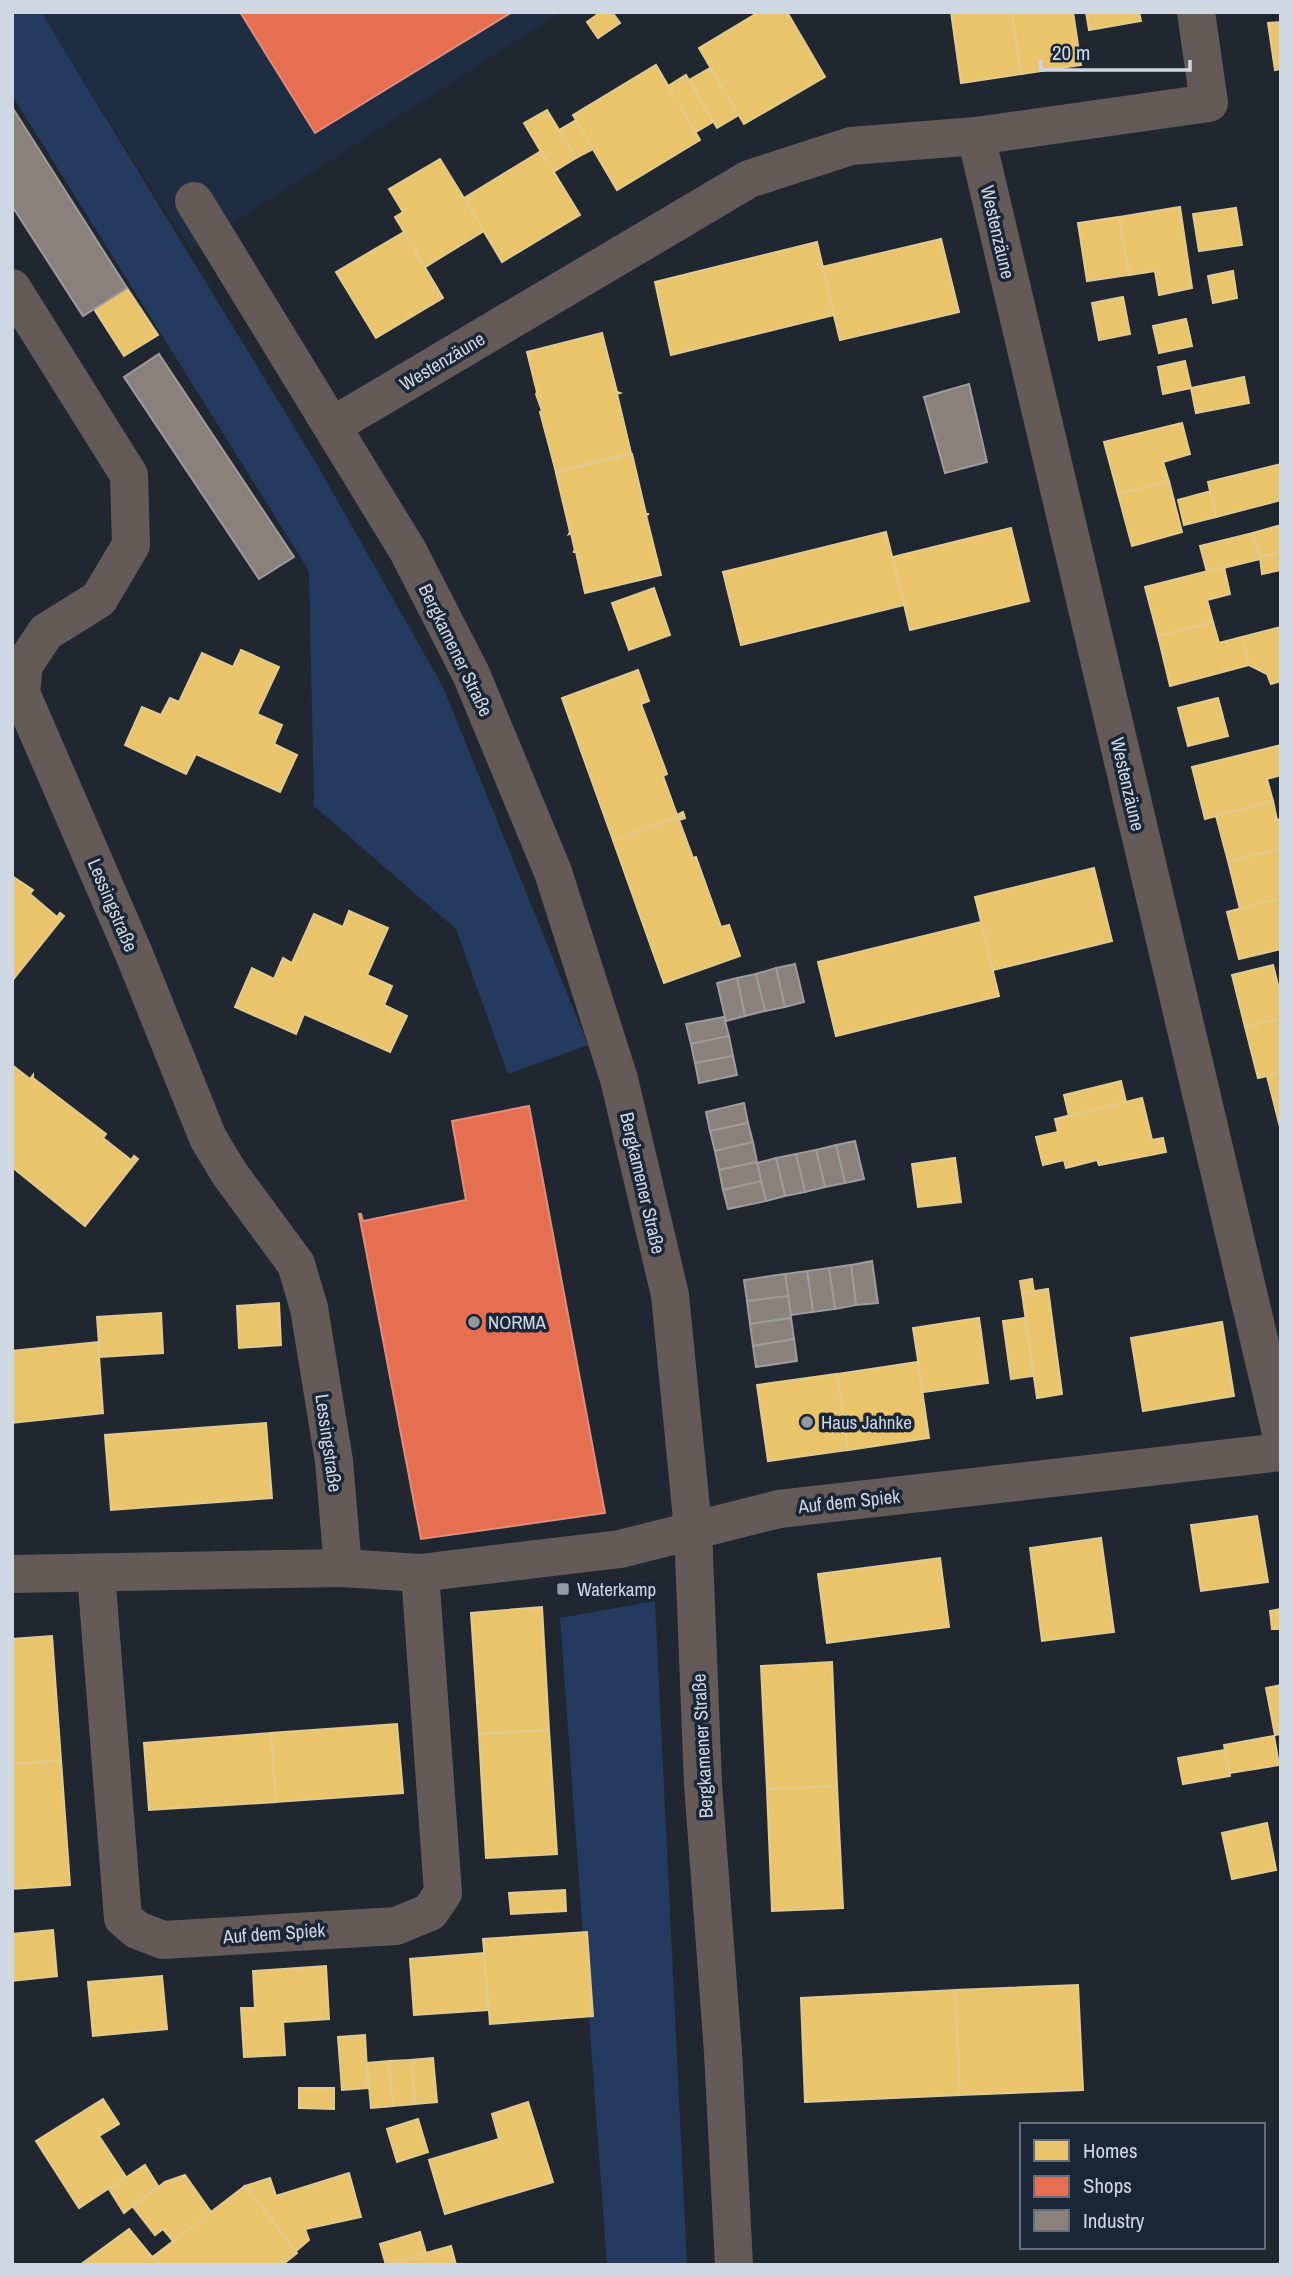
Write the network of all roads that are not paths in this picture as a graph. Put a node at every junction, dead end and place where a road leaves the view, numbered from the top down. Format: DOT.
graph roads {
  1 [pos="1196,12"];
  2 [pos="976,136"];
  3 [pos="194,201"];
  4 [pos="12,288"];
  5 [pos="332,426"];
  6 [pos="1281,1433"];
  7 [pos="1281,1452"];
  8 [pos="693,1529"];
  9 [pos="343,1568"];
  10 [pos="96,1573"];
  11 [pos="420,1573"];
  12 [pos="12,1574"];
  13 [pos="734,2265"];
  1 -- 2 [label="street, Westenzäune"];
  2 -- 5 [label="street, Westenzäune"];
  2 -- 6 [label="street, Westenzäune"];
  3 -- 5 [label="street, Bergkamener Straße"];
  4 -- 9 [label="street, Lessingstraße"];
  5 -- 8 [label="street, Bergkamener Straße"];
  7 -- 8 [label="street, Auf dem Spiek"];
  8 -- 11 [label="street, Auf dem Spiek"];
  8 -- 13 [label="street, Bergkamener Straße"];
  9 -- 10 [label="street, Auf dem Spiek"];
  9 -- 11 [label="street, Auf dem Spiek"];
  10 -- 11 [label="street, Auf dem Spiek"];
  10 -- 12 [label="street, Auf dem Spiek"];
}
